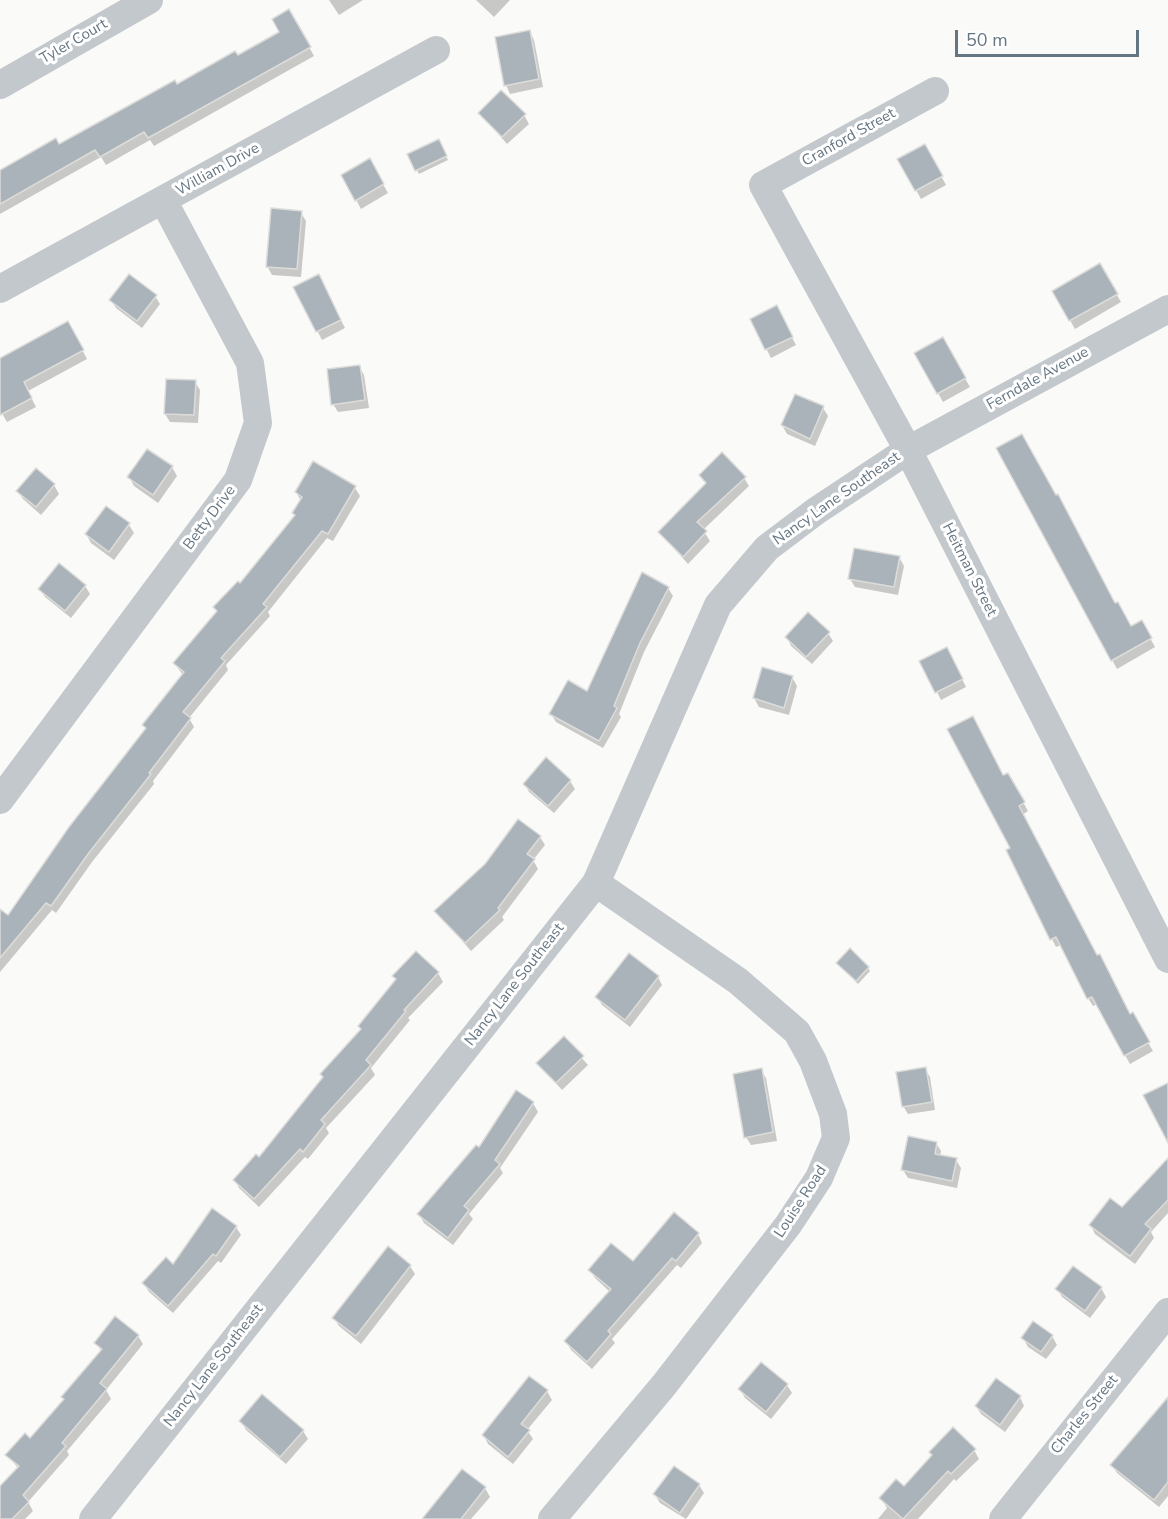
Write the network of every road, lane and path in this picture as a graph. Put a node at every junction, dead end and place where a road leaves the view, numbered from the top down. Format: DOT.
graph roads {
  1 [pos="149,0"];
  2 [pos="436,50"];
  3 [pos="0,85"];
  4 [pos="935,91"];
  5 [pos="763,185"];
  6 [pos="163,201"];
  7 [pos="0,289"];
  8 [pos="1168,309"];
  9 [pos="908,450"];
  10 [pos="0,800"];
  11 [pos="596,883"];
  12 [pos="1168,959"];
  13 [pos="1168,1312"];
  14 [pos="93,1519"];
  15 [pos="552,1519"];
  16 [pos="1003,1519"];
  1 -- 3 [label="street, Tyler Court"];
  2 -- 6 [label="street, William Drive"];
  4 -- 5 [label="street, Cranford Street"];
  5 -- 9 [label="street, Heitman Street"];
  6 -- 7 [label="street, William Drive"];
  6 -- 10 [label="street, Betty Drive"];
  8 -- 9 [label="street, Ferndale Avenue"];
  9 -- 11 [label="street, Nancy Lane Southeast"];
  9 -- 12 [label="street, Heitman Street"];
  11 -- 14 [label="street, Nancy Lane Southeast"];
  11 -- 15 [label="street, Louise Road"];
  13 -- 16 [label="street, Charles Street"];
}
